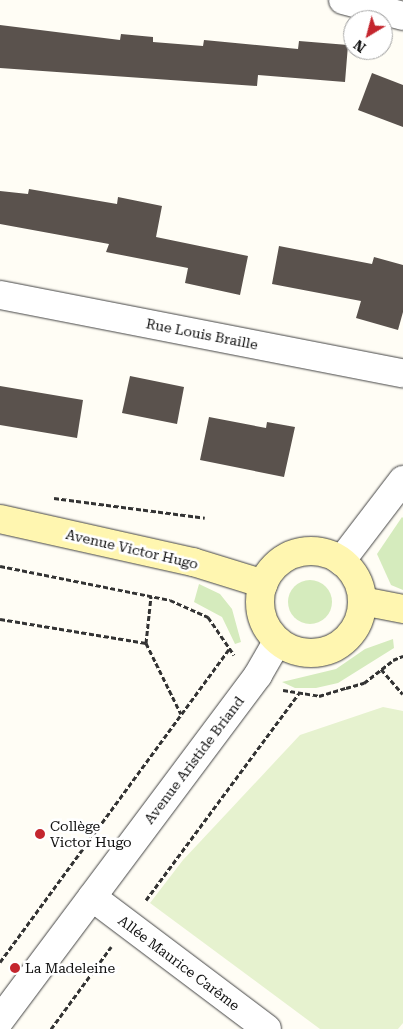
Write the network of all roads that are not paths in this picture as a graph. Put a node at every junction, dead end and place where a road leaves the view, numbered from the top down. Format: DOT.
graph roads {
  1 [pos="342,0"];
  2 [pos="403,16"];
  3 [pos="0,295"];
  4 [pos="403,373"];
  5 [pos="403,480"];
  6 [pos="0,519"];
  7 [pos="341,561"];
  8 [pos="264,584"];
  9 [pos="362,601"];
  10 [pos="403,609"];
  11 [pos="278,642"];
  12 [pos="92,897"];
  13 [pos="0,1020"];
  14 [pos="267,1029"];
  1 -- 2 [label="street"];
  3 -- 4 [label="street, Rue Louis Braille"];
  5 -- 7 [label="street"];
  6 -- 8 [label="main road, Avenue Victor Hugo"];
  7 -- 8 [label="main road"];
  7 -- 9 [label="main road"];
  8 -- 11 [label="main road"];
  9 -- 10 [label="main road"];
  9 -- 11 [label="main road"];
  11 -- 12 [label="street, Avenue Aristide Briand"];
  12 -- 13 [label="street, Avenue Aristide Briand"];
  12 -- 14 [label="street, Allée Maurice Carême"];
}
